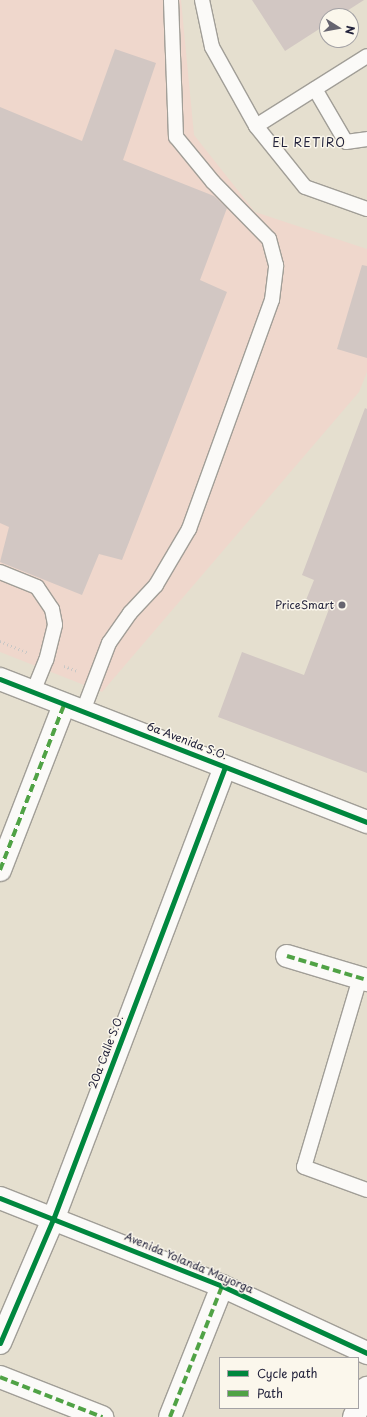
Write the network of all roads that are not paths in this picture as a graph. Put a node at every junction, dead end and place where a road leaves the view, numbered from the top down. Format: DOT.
graph roads {
  1 [pos="171,0"];
  2 [pos="202,0"];
  3 [pos="367,56"];
  4 [pos="315,89"];
  5 [pos="256,126"];
  6 [pos="367,139"];
  7 [pos="367,209"];
  8 [pos="0,572"];
  9 [pos="0,679"];
  10 [pos="33,692"];
  11 [pos="74,708"];
  12 [pos="225,767"];
  13 [pos="367,822"];
  14 [pos="0,870"];
  15 [pos="288,956"];
  16 [pos="364,979"];
  17 [pos="367,1190"];
  18 [pos="0,1198"];
  19 [pos="54,1217"];
  20 [pos="222,1286"];
  21 [pos="0,1343"];
  22 [pos="367,1353"];
  23 [pos="0,1377"];
  24 [pos="367,1388"];
  25 [pos="359,1406"];
  26 [pos="102,1417"];
  27 [pos="170,1417"];
  1 -- 11 [label="lane"];
  2 -- 5 [label="lane"];
  3 -- 4 [label="lane"];
  4 -- 5 [label="lane"];
  4 -- 6 [label="lane"];
  5 -- 7 [label="lane"];
  8 -- 10 [label="lane"];
  9 -- 10 [label="street, 6a Avenida S.O."];
  10 -- 11 [label="street, 6a Avenida S.O."];
  11 -- 12 [label="street, 6a Avenida S.O."];
  11 -- 14 [label="street"];
  12 -- 13 [label="street, 6a Avenida S.O."];
  12 -- 19 [label="street, 20a Calle S.O."];
  15 -- 16 [label="street"];
  16 -- 17 [label="lane"];
  18 -- 19 [label="street, Avenida Yolanda Mayorga"];
  19 -- 20 [label="street, Avenida Yolanda Mayorga"];
  19 -- 21 [label="street, 20a Calle S.O."];
  20 -- 22 [label="street, Avenida Yolanda Mayorga"];
  20 -- 27 [label="street"];
  23 -- 26 [label="street"];
  24 -- 25 [label="street"];
}
